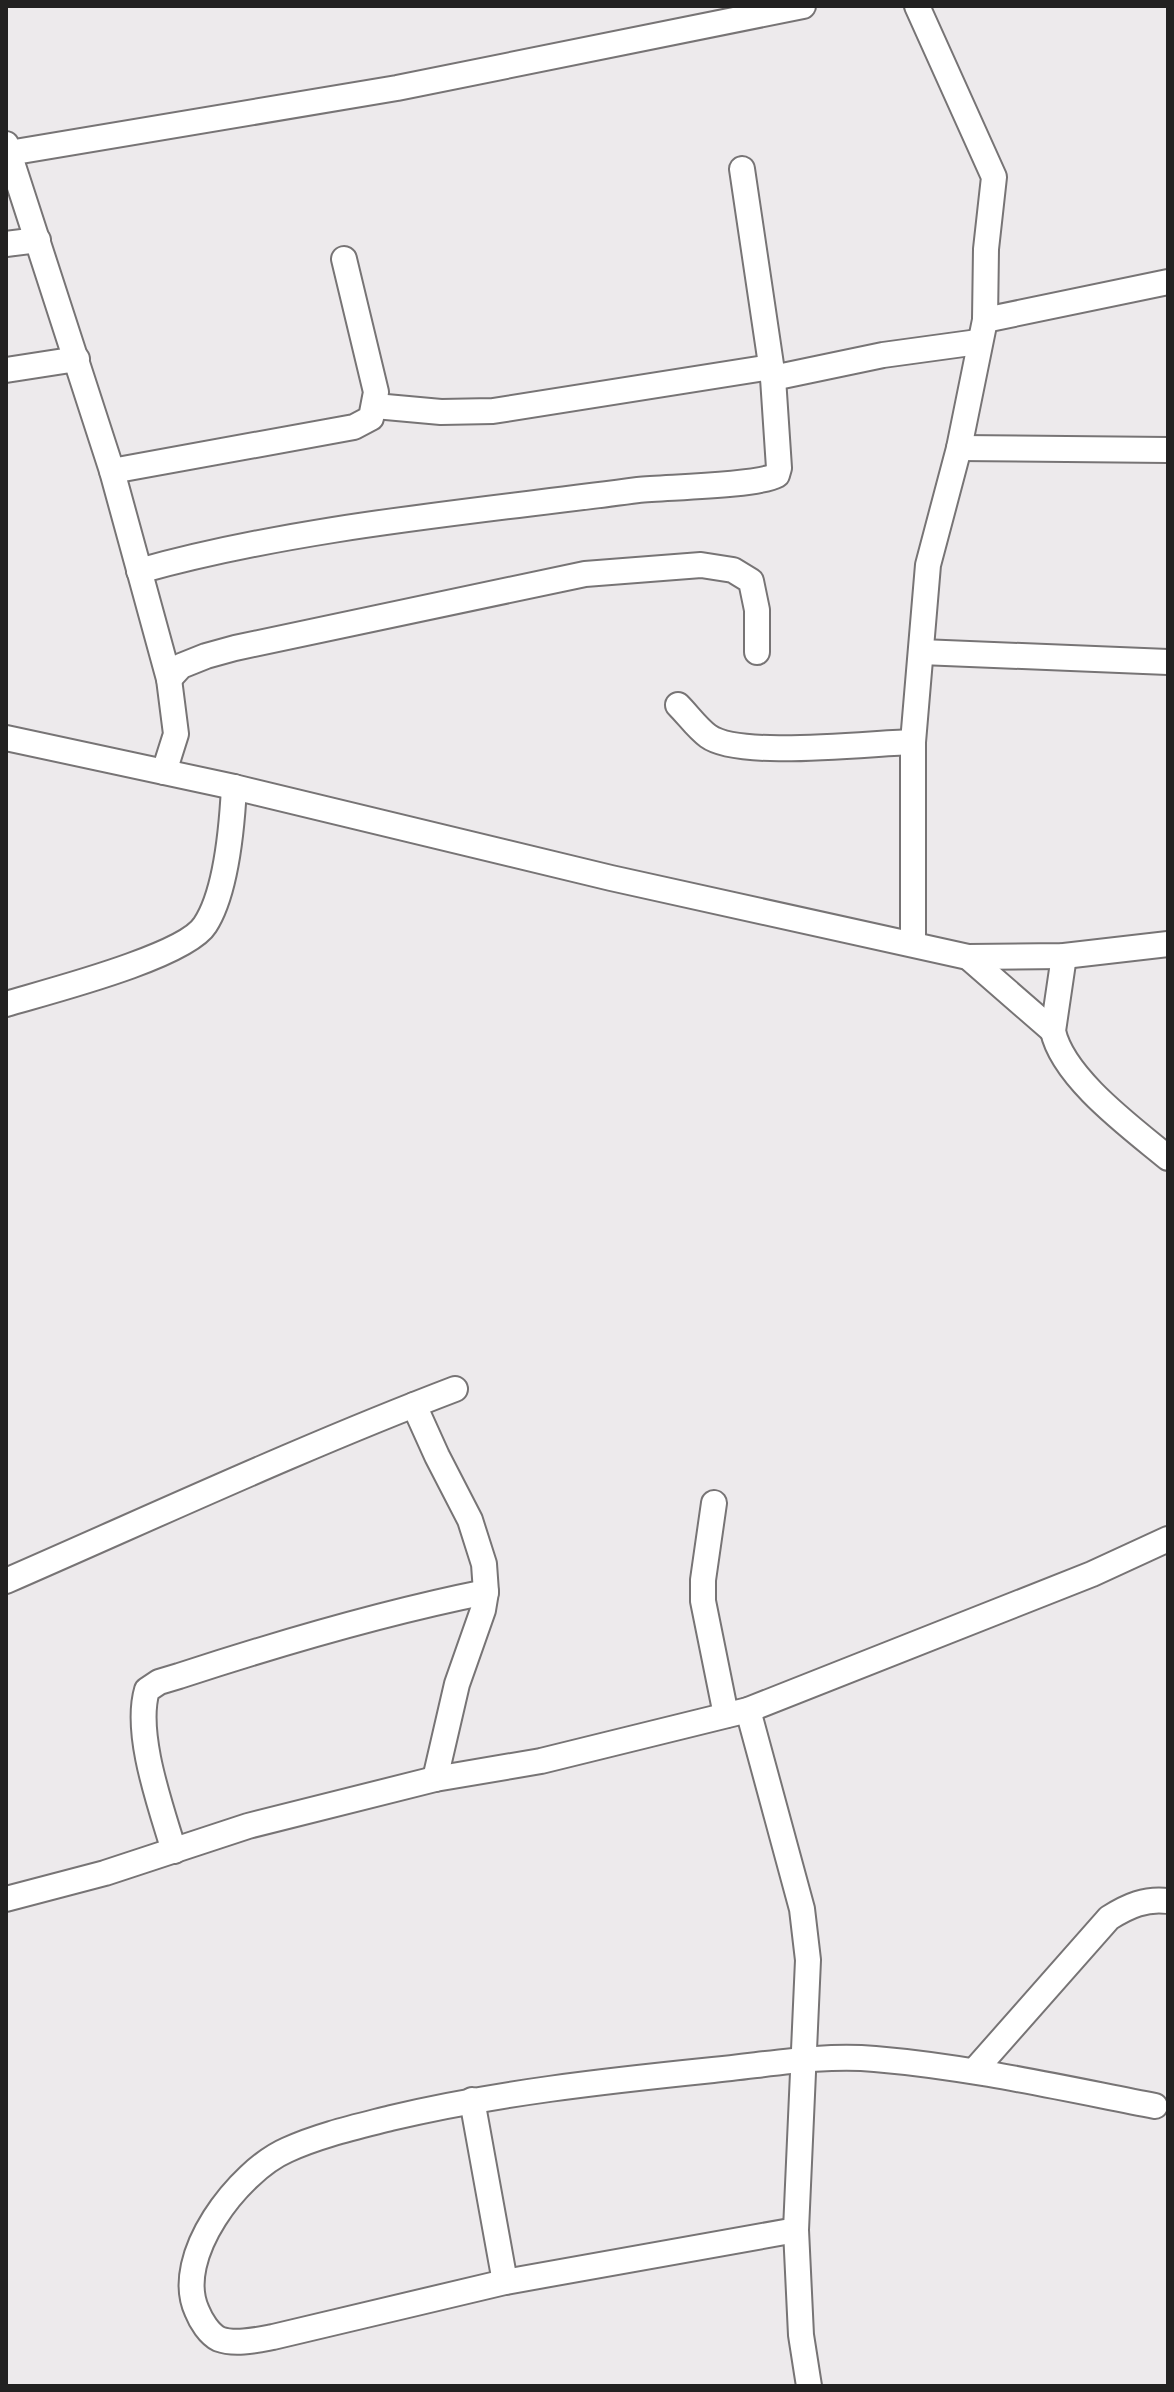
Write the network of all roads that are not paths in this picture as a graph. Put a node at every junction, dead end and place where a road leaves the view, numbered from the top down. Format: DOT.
graph roads {
  1 [pos="803,6"];
  2 [pos="917,6"];
  3 [pos="8,149"];
  4 [pos="742,169"];
  5 [pos="38,240"];
  6 [pos="6,244"];
  7 [pos="344,259"];
  8 [pos="1168,282"];
  9 [pos="982,331"];
  10 [pos="77,359"];
  11 [pos="6,370"];
  12 [pos="772,372"];
  13 [pos="375,406"];
  14 [pos="959,448"];
  15 [pos="1168,450"];
  16 [pos="112,471"];
  17 [pos="139,571"];
  18 [pos="757,652"];
  19 [pos="921,652"];
  20 [pos="1168,662"];
  21 [pos="169,679"];
  22 [pos="678,705"];
  23 [pos="6,738"];
  24 [pos="913,742"];
  25 [pos="164,772"];
  26 [pos="234,787"];
  27 [pos="913,943"];
  28 [pos="1168,944"];
  29 [pos="1064,956"];
  30 [pos="968,957"];
  31 [pos="6,1004"];
  32 [pos="1053,1031"];
  33 [pos="1168,1158"];
  34 [pos="455,1389"];
  35 [pos="414,1405"];
  36 [pos="714,1503"];
  37 [pos="1168,1539"];
  38 [pos="6,1581"];
  39 [pos="486,1592"];
  40 [pos="737,1712"];
  41 [pos="435,1779"];
  42 [pos="174,1851"];
  43 [pos="6,1899"];
  44 [pos="1168,1901"];
  45 [pos="805,2061"];
  46 [pos="974,2071"];
  47 [pos="472,2100"];
  48 [pos="1155,2106"];
  49 [pos="796,2230"];
  50 [pos="505,2282"];
  51 [pos="809,2386"];
  1 -- 3 [label="street"];
  2 -- 9 [label="street"];
  3 -- 5 [label="street"];
  4 -- 12 [label="street"];
  5 -- 6 [label="street"];
  5 -- 10 [label="street"];
  7 -- 13 [label="street"];
  8 -- 9 [label="street"];
  9 -- 12 [label="street"];
  9 -- 14 [label="street"];
  10 -- 11 [label="street"];
  10 -- 16 [label="street"];
  12 -- 13 [label="street"];
  12 -- 17 [label="street"];
  13 -- 16 [label="street"];
  14 -- 15 [label="street"];
  14 -- 19 [label="street"];
  16 -- 17 [label="street"];
  17 -- 21 [label="street"];
  18 -- 21 [label="street"];
  19 -- 20 [label="street"];
  19 -- 24 [label="street"];
  21 -- 25 [label="street"];
  22 -- 24 [label="street"];
  23 -- 25 [label="street"];
  24 -- 27 [label="street"];
  25 -- 26 [label="street"];
  26 -- 27 [label="street"];
  26 -- 31 [label="street"];
  27 -- 30 [label="street"];
  28 -- 29 [label="street"];
  29 -- 30 [label="street"];
  29 -- 32 [label="street"];
  30 -- 32 [label="street"];
  32 -- 33 [label="street"];
  34 -- 35 [label="street"];
  35 -- 38 [label="street"];
  35 -- 39 [label="street"];
  36 -- 40 [label="street"];
  37 -- 40 [label="street"];
  39 -- 41 [label="street"];
  39 -- 42 [label="street"];
  40 -- 41 [label="street"];
  40 -- 45 [label="street"];
  41 -- 42 [label="street"];
  42 -- 43 [label="street"];
  44 -- 46 [label="street"];
  45 -- 46 [label="street"];
  45 -- 47 [label="street"];
  45 -- 49 [label="street"];
  46 -- 48 [label="street"];
  47 -- 50 [label="street"];
  47 -- 50 [label="street"];
  49 -- 50 [label="street"];
  49 -- 51 [label="street"];
}
